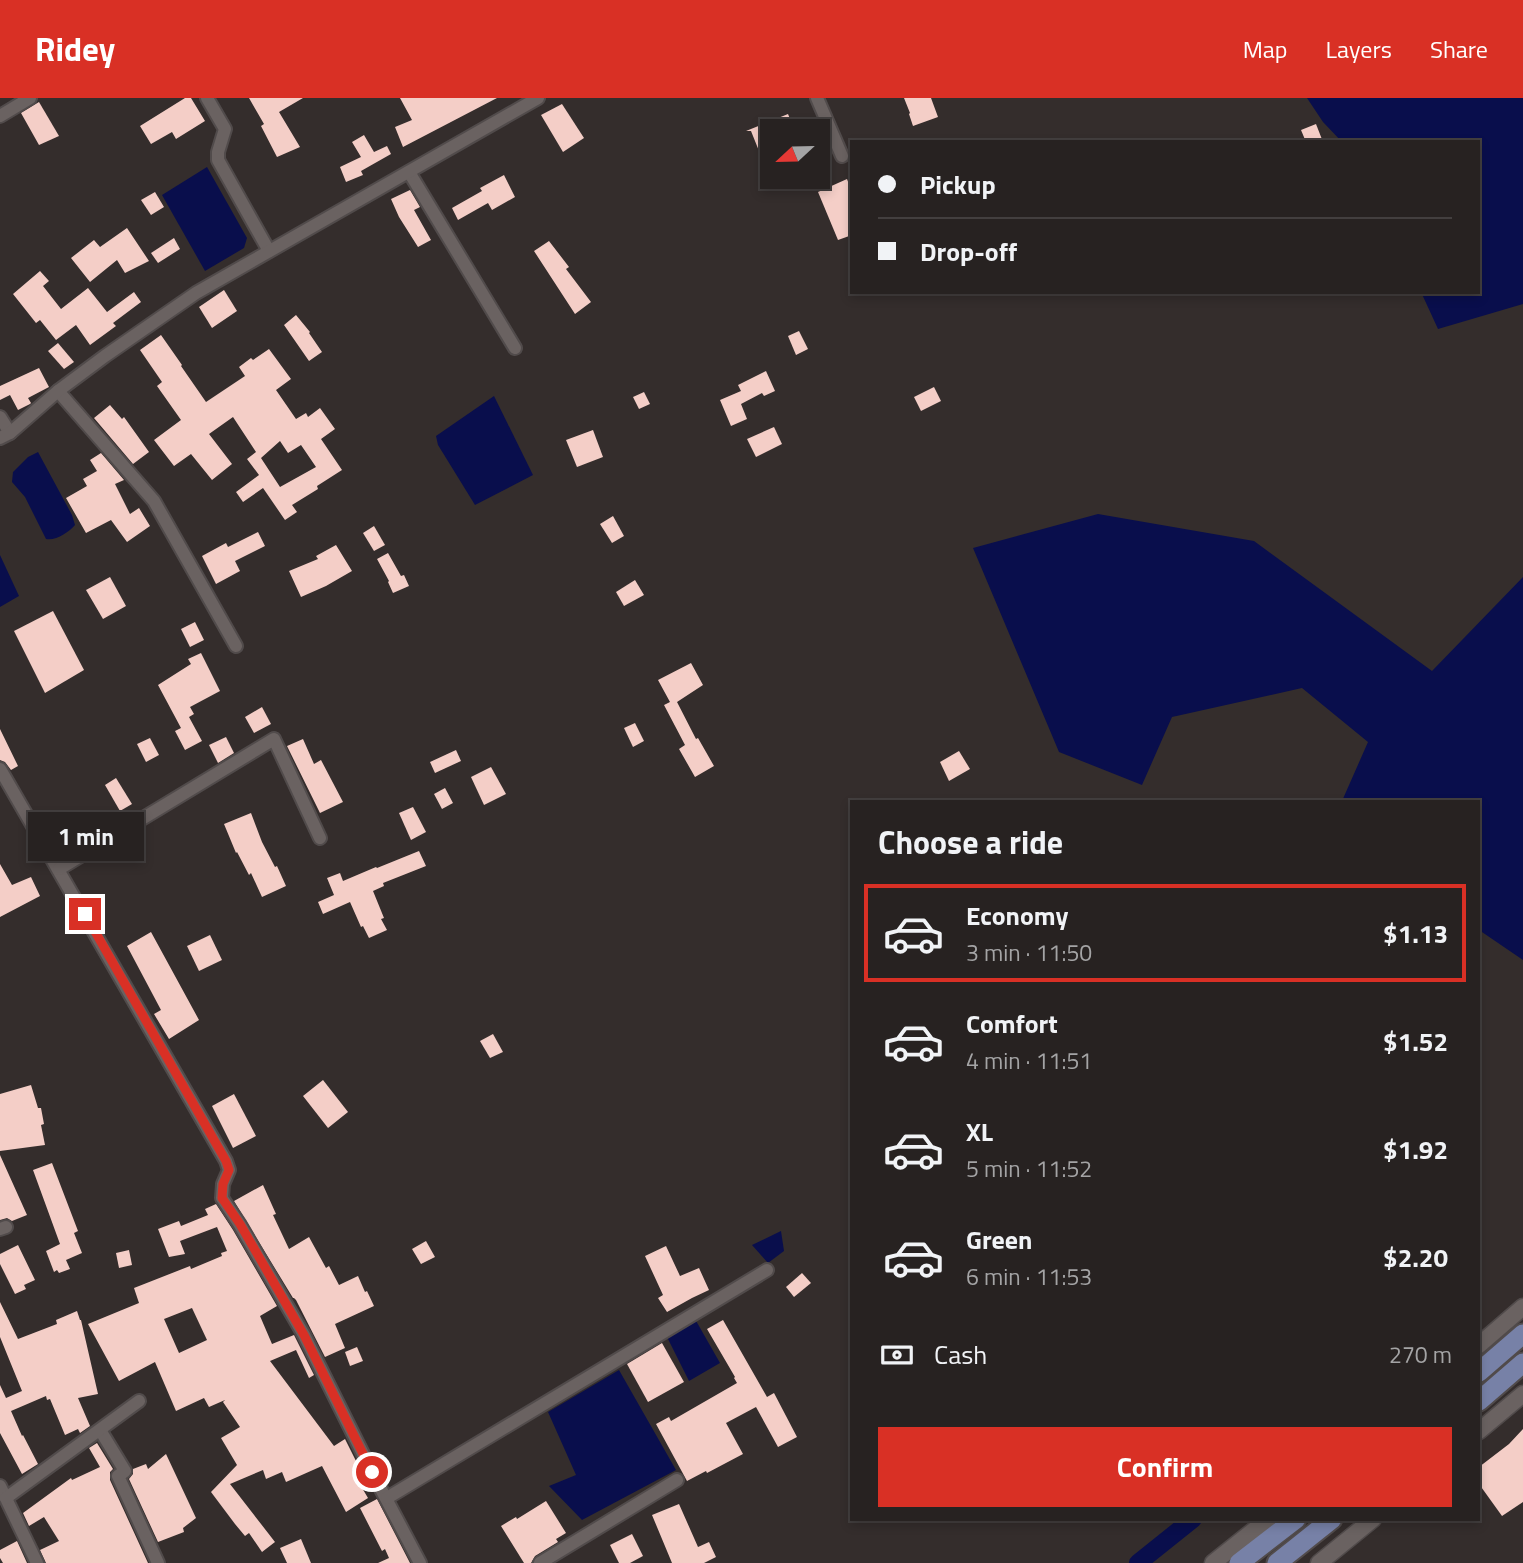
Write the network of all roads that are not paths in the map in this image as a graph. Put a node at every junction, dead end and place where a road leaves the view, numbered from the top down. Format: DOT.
graph roads {
  1 [pos="30,98"];
  2 [pos="207,98"];
  3 [pos="538,98"];
  4 [pos="817,98"];
  5 [pos="0,116"];
  6 [pos="842,156"];
  7 [pos="409,172"];
  8 [pos="270,251"];
  9 [pos="515,348"];
  10 [pos="58,391"];
  11 [pos="0,417"];
  12 [pos="5,435"];
  13 [pos="236,646"];
  14 [pos="0,769"];
  15 [pos="320,838"];
  16 [pos="59,869"];
  17 [pos="767,1270"];
  18 [pos="1523,1307"];
  19 [pos="1523,1334"];
  20 [pos="1480,1344"];
  21 [pos="1523,1363"];
  22 [pos="1480,1371"];
  23 [pos="1523,1394"];
  24 [pos="1480,1400"];
  25 [pos="139,1401"];
  26 [pos="100,1430"];
  27 [pos="1480,1430"];
  28 [pos="677,1479"];
  29 [pos="3,1492"];
  30 [pos="387,1498"];
  31 [pos="1266,1521"];
  32 [pos="1293,1521"];
  33 [pos="1329,1521"];
  34 [pos="1371,1521"];
  35 [pos="37,1563"];
  36 [pos="158,1563"];
  37 [pos="420,1563"];
  38 [pos="540,1563"];
  39 [pos="1213,1563"];
  40 [pos="1239,1563"];
  41 [pos="1276,1563"];
  42 [pos="1319,1563"];
  1 -- 5 [label="street"];
  2 -- 8 [label="street"];
  3 -- 7 [label="street"];
  4 -- 6 [label="street"];
  7 -- 8 [label="street"];
  7 -- 9 [label="street"];
  8 -- 10 [label="street"];
  10 -- 12 [label="street"];
  10 -- 13 [label="street"];
  11 -- 12 [label="street"];
  14 -- 16 [label="street"];
  15 -- 16 [label="street"];
  16 -- 30 [label="street"];
  17 -- 30 [label="street"];
  18 -- 20 [label="street"];
  19 -- 22 [label="main road"];
  21 -- 24 [label="main road"];
  23 -- 27 [label="street"];
  25 -- 26 [label="street"];
  26 -- 29 [label="street"];
  26 -- 36 [label="street"];
  28 -- 38 [label="street"];
  29 -- 35 [label="street"];
  30 -- 37 [label="street"];
  31 -- 39 [label="street"];
  32 -- 40 [label="main road"];
  33 -- 41 [label="main road"];
  34 -- 42 [label="street"];
}
